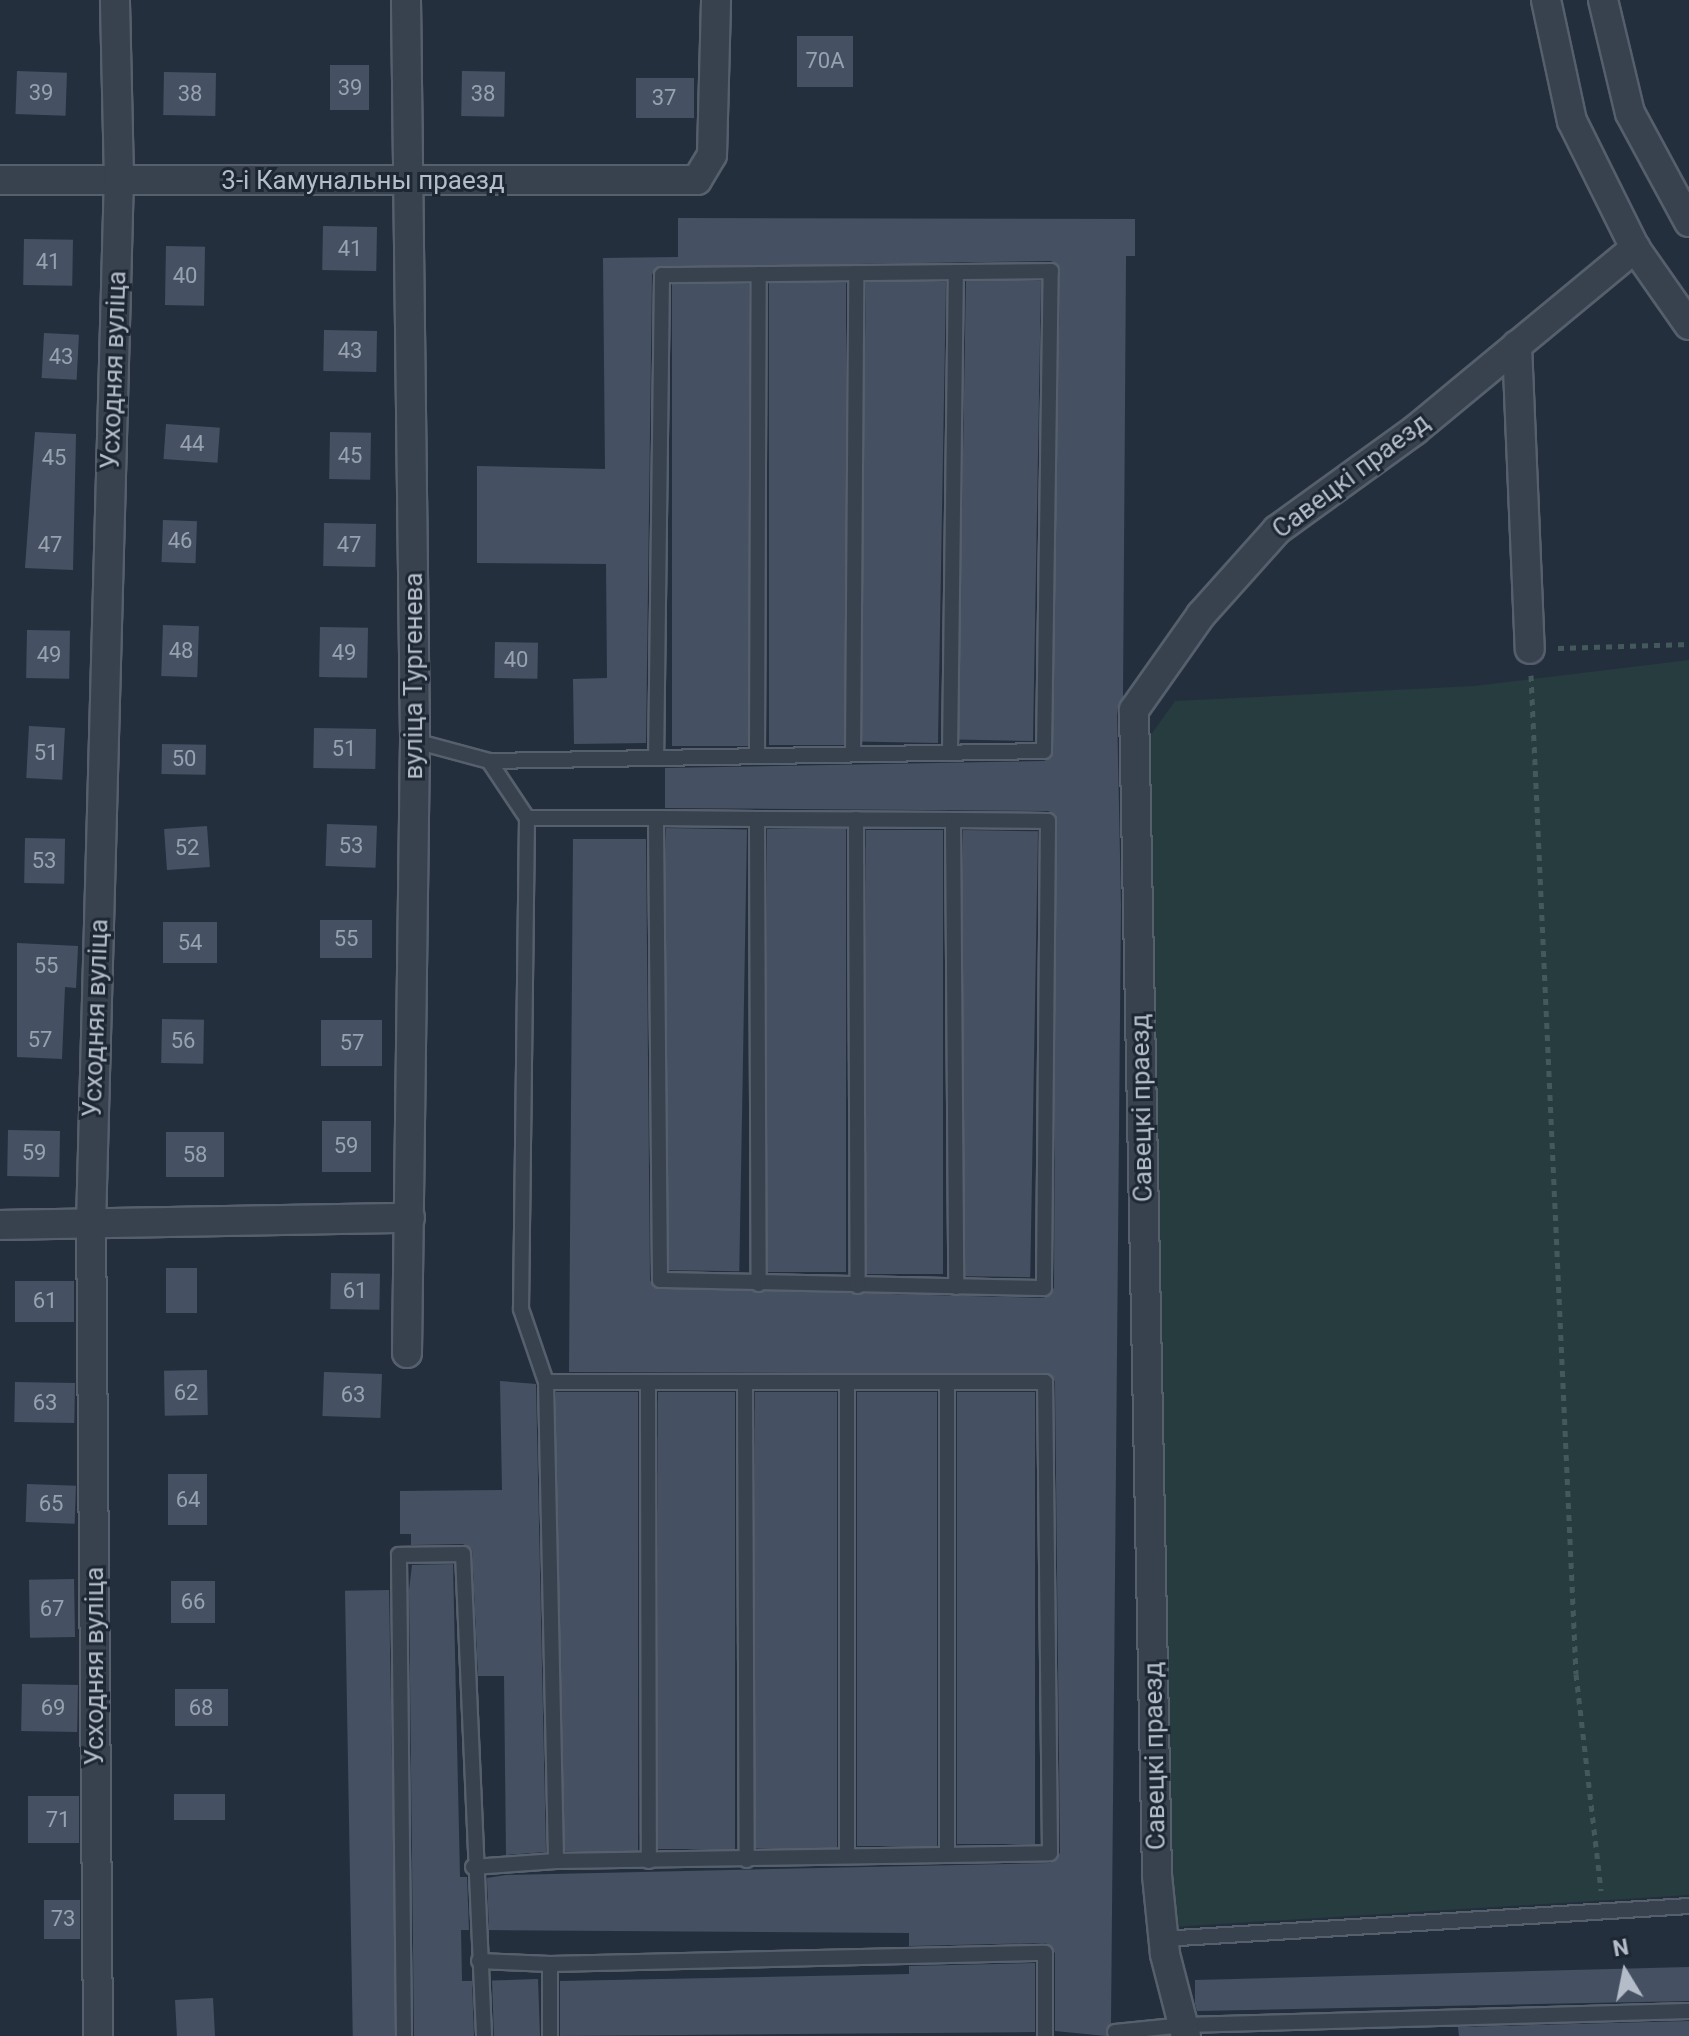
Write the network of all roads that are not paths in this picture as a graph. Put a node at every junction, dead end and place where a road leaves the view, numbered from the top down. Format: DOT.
graph roads {
  1 [pos="115,0"];
  2 [pos="406,0"];
  3 [pos="716,0"];
  4 [pos="1546,0"];
  5 [pos="1603,0"];
  6 [pos="119,179"];
  7 [pos="0,180"];
  8 [pos="408,183"];
  9 [pos="1689,222"];
  10 [pos="1635,248"];
  11 [pos="956,272"];
  12 [pos="856,273"];
  13 [pos="759,274"];
  14 [pos="1689,325"];
  15 [pos="1517,345"];
  16 [pos="1530,649"];
  17 [pos="415,741"];
  18 [pos="950,753"];
  19 [pos="853,754"];
  20 [pos="757,756"];
  21 [pos="656,758"];
  22 [pos="489,761"];
  23 [pos="527,818"];
  24 [pos="656,818"];
  25 [pos="757,819"];
  26 [pos="856,819"];
  27 [pos="953,820"];
  28 [pos="410,1218"];
  29 [pos="91,1224"];
  30 [pos="0,1225"];
  31 [pos="759,1284"];
  32 [pos="858,1286"];
  33 [pos="956,1287"];
  34 [pos="407,1353"];
  35 [pos="546,1382"];
  36 [pos="648,1382"];
  37 [pos="745,1382"];
  38 [pos="847,1382"];
  39 [pos="947,1382"];
  40 [pos="947,1855"];
  41 [pos="847,1856"];
  42 [pos="747,1860"];
  43 [pos="556,1861"];
  44 [pos="649,1861"];
  45 [pos="473,1867"];
  46 [pos="1689,1906"];
  47 [pos="1163,1939"];
  48 [pos="479,1961"];
  49 [pos="550,1964"];
  50 [pos="1689,2011"];
  51 [pos="1185,2030"];
  52 [pos="1115,2032"];
  53 [pos="98,2036"];
  54 [pos="404,2036"];
  55 [pos="484,2036"];
  56 [pos="550,2036"];
  57 [pos="1045,2036"];
  1 -- 6 [label="street, Усходняя вуліца"];
  2 -- 8 [label="street, вуліца Тургенева"];
  3 -- 8 [label="street, 3-і Камунальны праезд"];
  4 -- 10 [label="street"];
  5 -- 9 [label="street"];
  6 -- 7 [label="street, 3-і Камунальны праезд"];
  6 -- 8 [label="street, 3-і Камунальны праезд"];
  6 -- 29 [label="street, Усходняя вуліца"];
  8 -- 17 [label="street, вуліца Тургенева"];
  10 -- 14 [label="street"];
  10 -- 15 [label="street, Савецкі праезд"];
  11 -- 12 [label="lane"];
  11 -- 18 [label="lane"];
  11 -- 18 [label="lane"];
  12 -- 13 [label="lane"];
  12 -- 19 [label="lane"];
  13 -- 20 [label="lane"];
  13 -- 21 [label="lane"];
  15 -- 16 [label="street"];
  15 -- 47 [label="street, Савецкі праезд"];
  17 -- 22 [label="lane"];
  17 -- 28 [label="street, вуліца Тургенева"];
  18 -- 19 [label="lane"];
  19 -- 20 [label="lane"];
  20 -- 21 [label="lane"];
  21 -- 22 [label="lane"];
  22 -- 23 [label="lane"];
  23 -- 24 [label="lane"];
  23 -- 35 [label="lane"];
  24 -- 25 [label="lane"];
  24 -- 31 [label="lane"];
  25 -- 26 [label="lane"];
  25 -- 31 [label="lane"];
  26 -- 27 [label="lane"];
  26 -- 32 [label="lane"];
  27 -- 33 [label="lane"];
  27 -- 33 [label="lane"];
  28 -- 29 [label="street"];
  28 -- 34 [label="street, вуліца Тургенева"];
  29 -- 30 [label="street"];
  29 -- 53 [label="street, Усходняя вуліца"];
  31 -- 32 [label="lane"];
  32 -- 33 [label="lane"];
  35 -- 36 [label="lane"];
  35 -- 43 [label="lane"];
  36 -- 37 [label="lane"];
  36 -- 44 [label="lane"];
  37 -- 38 [label="lane"];
  37 -- 42 [label="lane"];
  38 -- 39 [label="lane"];
  38 -- 41 [label="lane"];
  39 -- 40 [label="lane"];
  39 -- 40 [label="lane"];
  40 -- 41 [label="lane"];
  41 -- 42 [label="lane"];
  42 -- 44 [label="lane"];
  43 -- 44 [label="lane"];
  43 -- 45 [label="lane"];
  45 -- 48 [label="lane"];
  45 -- 54 [label="lane"];
  46 -- 47 [label="lane"];
  47 -- 51 [label="street, Савецкі праезд"];
  48 -- 49 [label="lane"];
  48 -- 55 [label="lane"];
  49 -- 56 [label="lane"];
  49 -- 57 [label="lane"];
  50 -- 51 [label="lane"];
  51 -- 52 [label="lane"];
}
